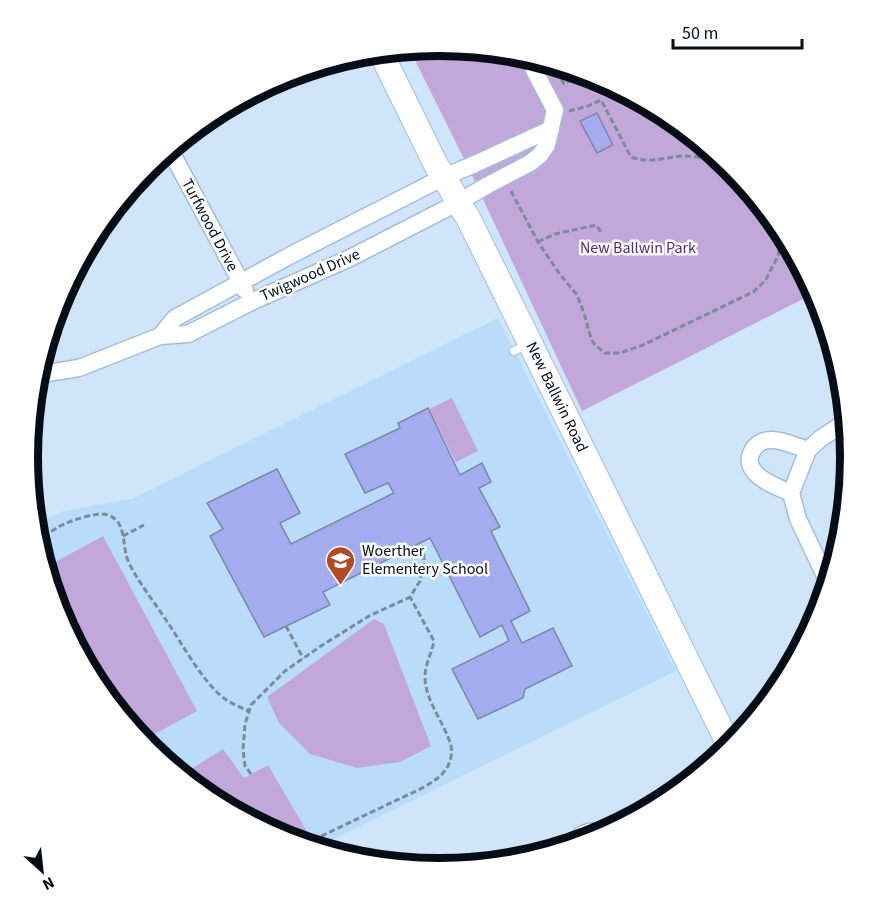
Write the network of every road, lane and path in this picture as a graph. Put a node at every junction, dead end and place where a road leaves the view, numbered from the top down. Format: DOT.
graph roads {
  1 [pos="384,59"];
  2 [pos="534,70"];
  3 [pos="559,74"];
  4 [pos="573,79"];
  5 [pos="565,111"];
  6 [pos="551,129"];
  7 [pos="173,156"];
  8 [pos="707,159"];
  9 [pos="444,177"];
  10 [pos="509,187"];
  11 [pos="457,203"];
  12 [pos="601,232"];
  13 [pos="538,242"];
  14 [pos="780,246"];
  15 [pos="241,282"];
  16 [pos="251,302"];
  17 [pos="160,336"];
  18 [pos="46,373"];
  19 [pos="839,427"];
  20 [pos="808,450"];
  21 [pos="791,493"];
  22 [pos="144,525"];
  23 [pos="45,535"];
  24 [pos="123,536"];
  25 [pos="423,542"];
  26 [pos="823,571"];
  27 [pos="410,597"];
  28 [pos="286,626"];
  29 [pos="303,658"];
  30 [pos="249,711"];
  31 [pos="725,737"];
  32 [pos="251,774"];
  33 [pos="317,838"];
  1 -- 9 [label="main road, New Ballwin Road"];
  2 -- 6 [label="street"];
  3 -- 4 [label="path"];
  5 -- 8 [label="path"];
  6 -- 9 [label="street"];
  6 -- 11 [label="street"];
  7 -- 15 [label="street, Turfwood Drive"];
  9 -- 11 [label="main road, New Ballwin Road"];
  9 -- 15 [label="street, Twigwood Drive"];
  10 -- 13 [label="path"];
  11 -- 16 [label="street, Twigwood Drive"];
  11 -- 31 [label="main road, New Ballwin Road"];
  12 -- 13 [label="path"];
  13 -- 14 [label="path"];
  15 -- 16 [label="street, Turfwood Drive"];
  15 -- 17 [label="street, Twigwood Drive"];
  16 -- 17 [label="street, Twigwood Drive"];
  17 -- 18 [label="street, Twigwood Drive"];
  19 -- 20 [label="street"];
  20 -- 21 [label="street"];
  20 -- 21 [label="street"];
  21 -- 26 [label="street"];
  22 -- 24 [label="path"];
  23 -- 24 [label="path"];
  24 -- 30 [label="path"];
  25 -- 27 [label="path"];
  27 -- 29 [label="path"];
  27 -- 33 [label="path"];
  28 -- 29 [label="path"];
  29 -- 30 [label="path"];
  30 -- 32 [label="path"];
}
